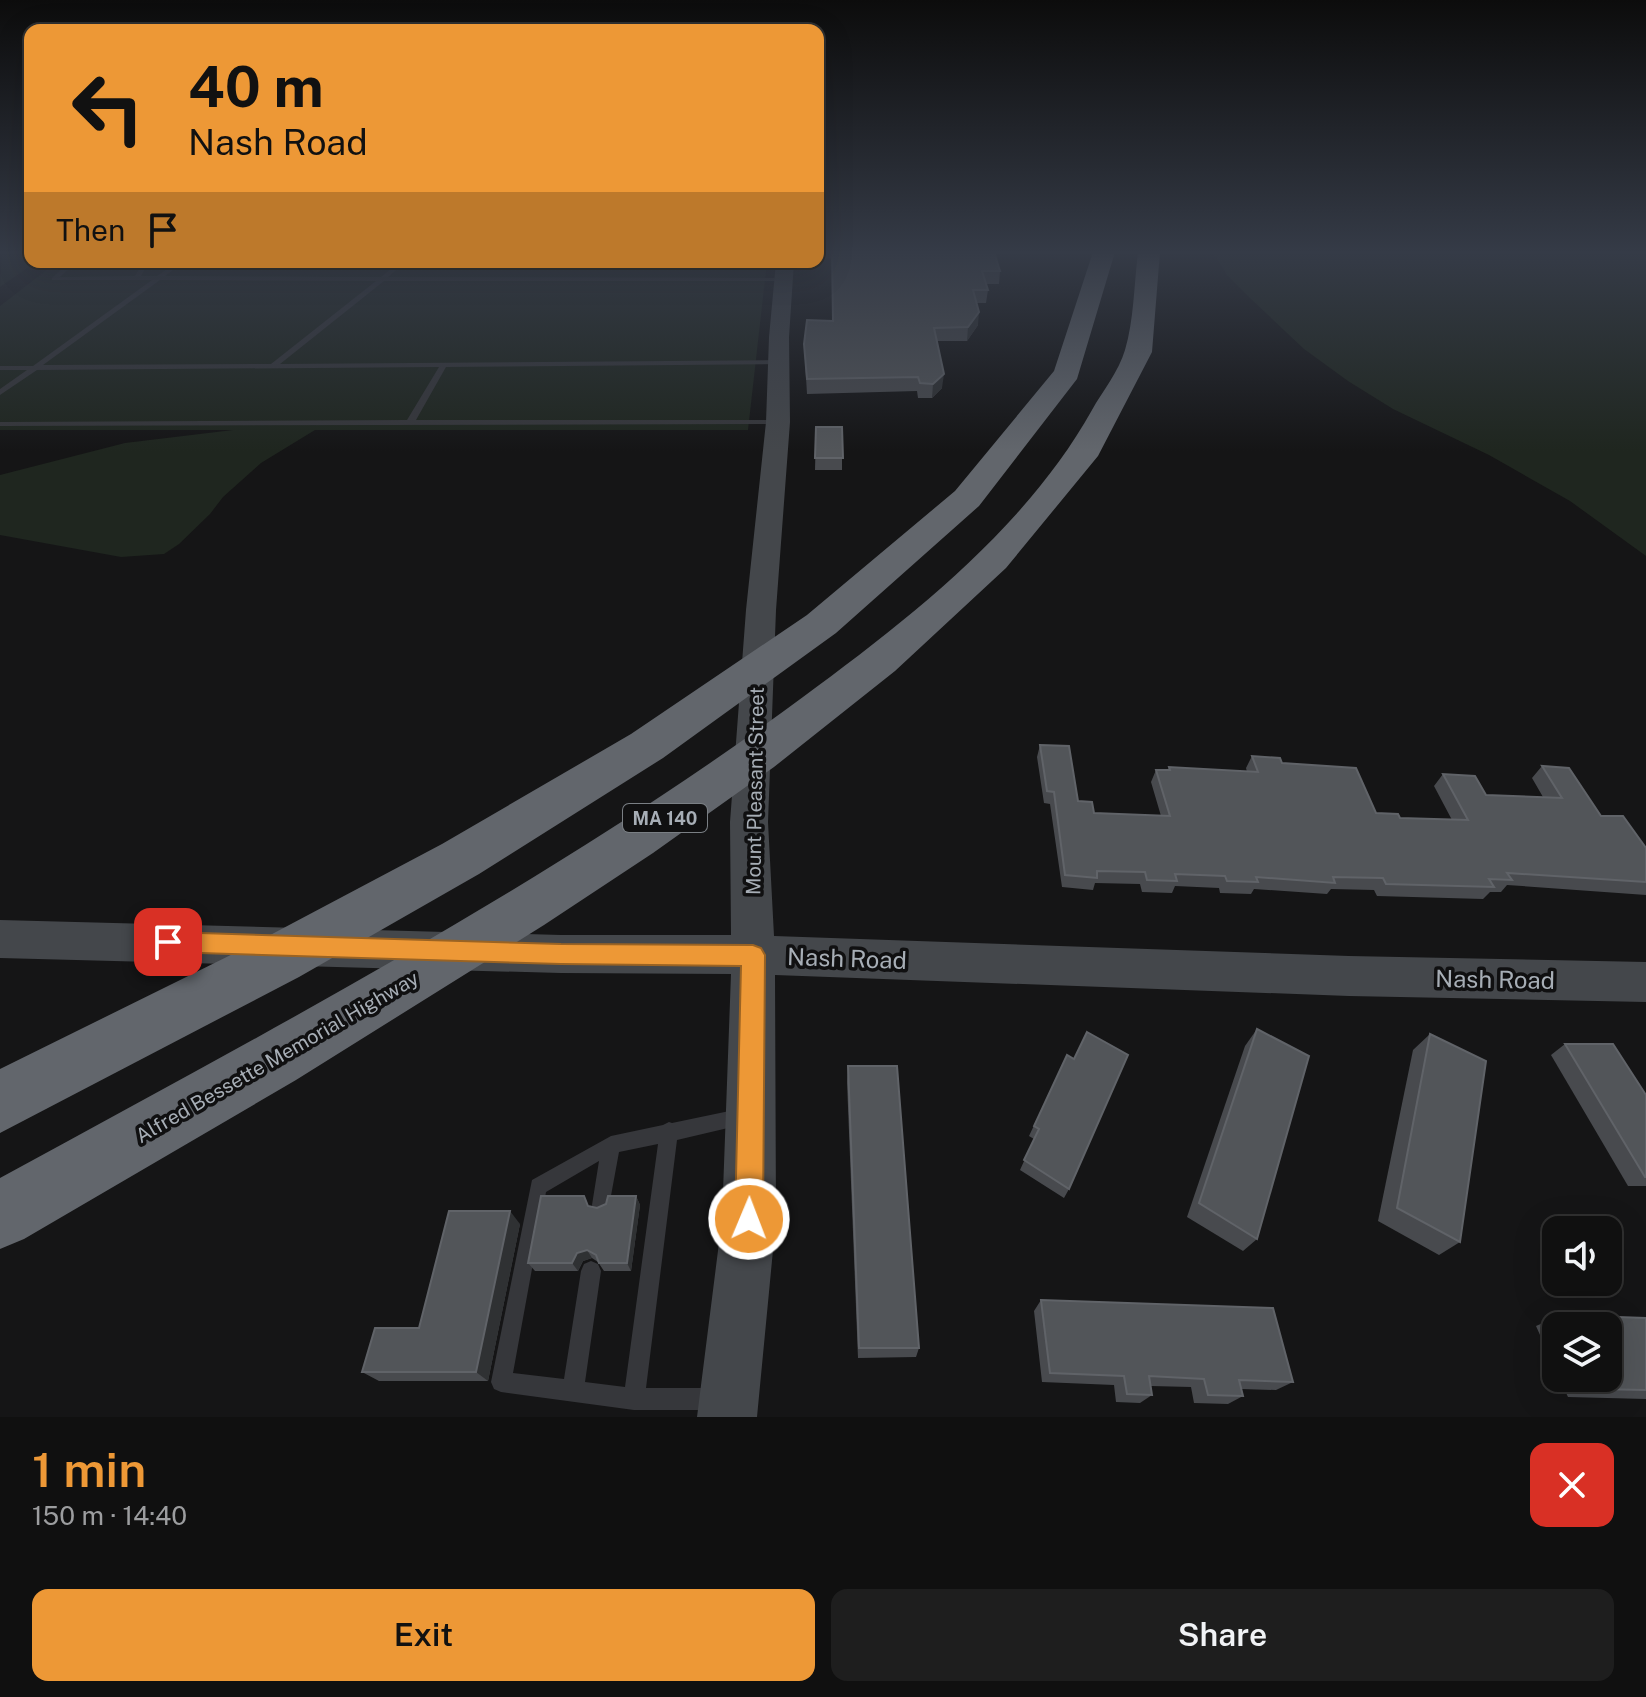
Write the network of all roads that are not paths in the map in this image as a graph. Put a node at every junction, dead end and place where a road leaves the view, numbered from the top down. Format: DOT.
graph roads {
  1 [pos="103,318"];
  2 [pos="332,318"];
  3 [pos="782,318"];
  4 [pos="1091,318"];
  5 [pos="1146,318"];
  6 [pos="780,362"];
  7 [pos="444,365"];
  8 [pos="273,366"];
  9 [pos="35,367"];
  10 [pos="0,368"];
  11 [pos="0,393"];
  12 [pos="778,422"];
  13 [pos="410,423"];
  14 [pos="0,424"];
  15 [pos="0,939"];
  16 [pos="753,955"];
  17 [pos="1646,982"];
  18 [pos="0,1102"];
  19 [pos="750,1115"];
  20 [pos="669,1131"];
  21 [pos="611,1145"];
  22 [pos="601,1205"];
  23 [pos="0,1215"];
  24 [pos="591,1271"];
  25 [pos="573,1391"];
  26 [pos="634,1399"];
  27 [pos="728,1408"];
  1 -- 9 [label="lane"];
  2 -- 8 [label="lane"];
  3 -- 6 [label="main road, Mount Pleasant Street"];
  4 -- 18 [label="highway"];
  5 -- 23 [label="highway, Alfred Bessette Memorial Highway / MA 140"];
  6 -- 7 [label="lane"];
  6 -- 12 [label="main road, Mount Pleasant Street"];
  7 -- 8 [label="lane"];
  7 -- 13 [label="lane"];
  8 -- 9 [label="lane"];
  9 -- 10 [label="lane"];
  9 -- 11 [label="lane"];
  12 -- 13 [label="lane"];
  12 -- 16 [label="main road, Mount Pleasant Street"];
  13 -- 14 [label="lane"];
  15 -- 16 [label="main road, Nash Road"];
  16 -- 17 [label="main road, Nash Road"];
  16 -- 19 [label="main road, Mount Pleasant Street"];
  19 -- 20 [label="lane"];
  19 -- 27 [label="main road, Mount Pleasant Street"];
  20 -- 21 [label="lane"];
  20 -- 26 [label="lane"];
  21 -- 22 [label="lane"];
  21 -- 25 [label="lane"];
  24 -- 25 [label="lane"];
  25 -- 26 [label="lane"];
  26 -- 27 [label="lane"];
}
